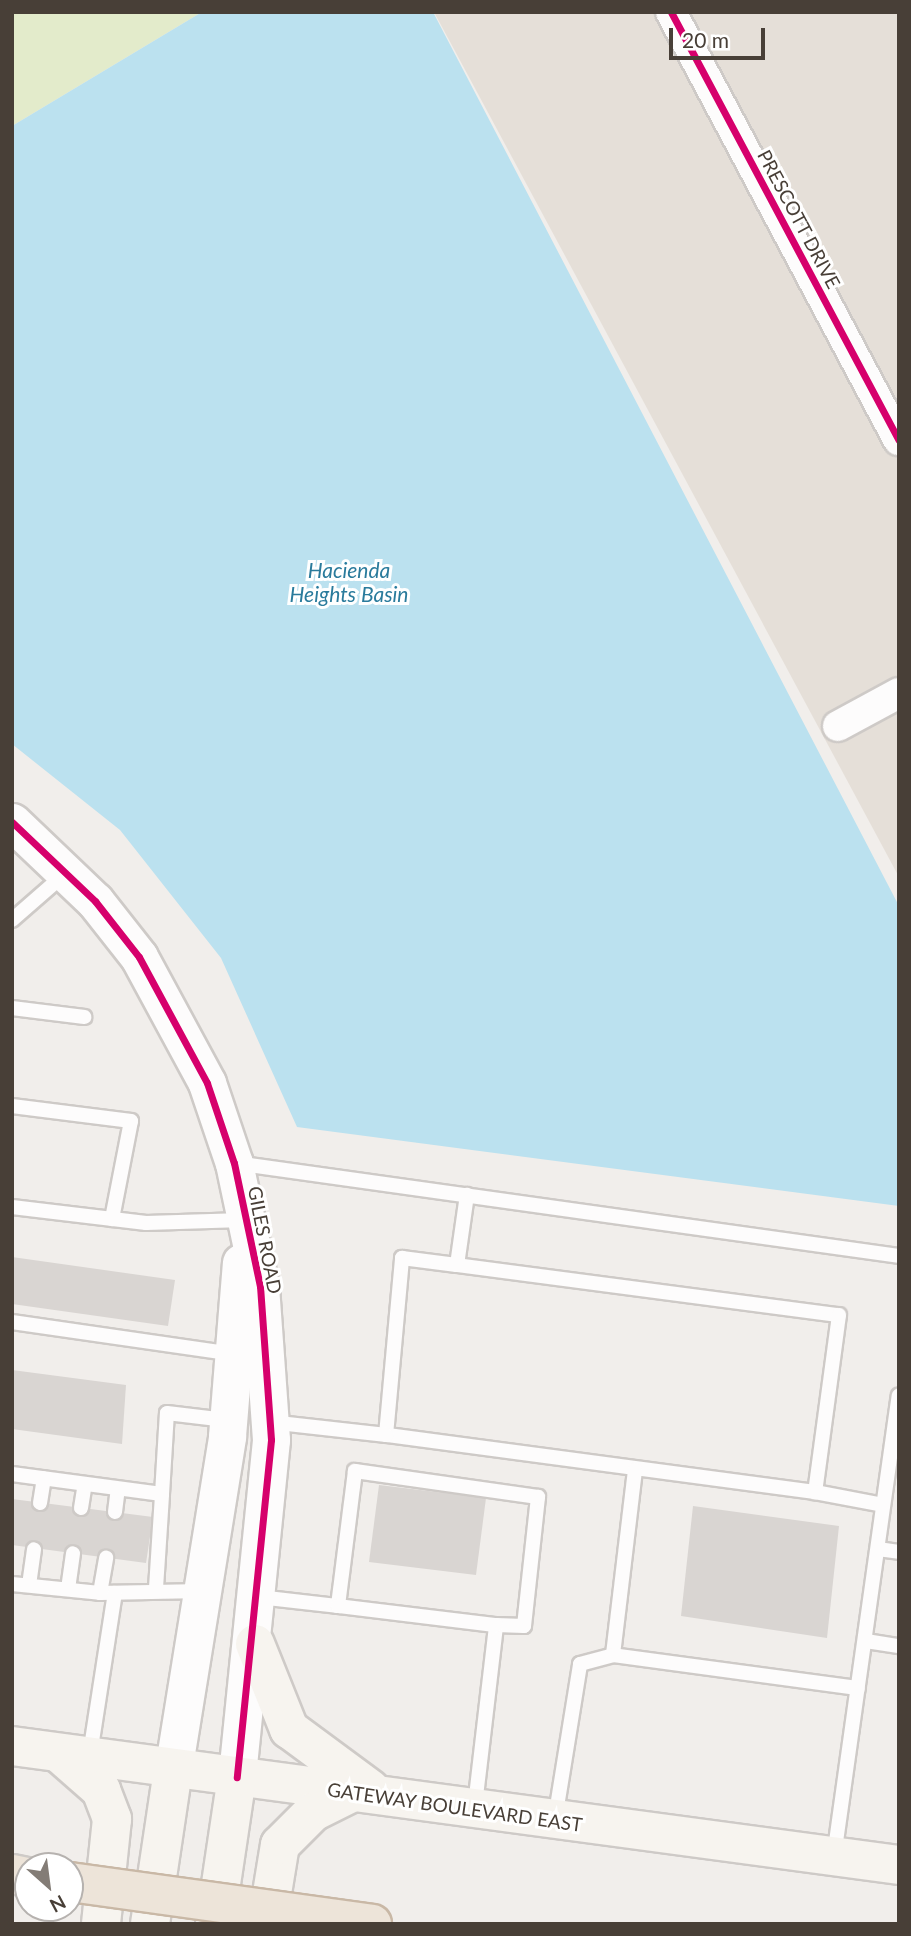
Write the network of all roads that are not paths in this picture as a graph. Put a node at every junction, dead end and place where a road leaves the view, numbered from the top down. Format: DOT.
graph roads {
  1 [pos="671,12"];
  2 [pos="899,440"];
  3 [pos="899,693"];
  4 [pos="838,726"];
  5 [pos="12,822"];
  6 [pos="67,872"];
  7 [pos="12,920"];
  8 [pos="12,1008"];
  9 [pos="84,1017"];
  10 [pos="12,1106"];
  11 [pos="234,1163"];
  12 [pos="467,1195"];
  13 [pos="12,1207"];
  14 [pos="111,1219"];
  15 [pos="245,1220"];
  16 [pos="899,1256"];
  17 [pos="457,1265"];
  18 [pos="12,1322"];
  19 [pos="233,1354"];
  20 [pos="899,1396"];
  21 [pos="228,1420"];
  22 [pos="270,1422"];
  23 [pos="386,1435"];
  24 [pos="635,1470"];
  25 [pos="12,1474"];
  26 [pos="44,1478"];
  27 [pos="85,1484"];
  28 [pos="118,1489"];
  29 [pos="815,1492"];
  30 [pos="162,1494"];
  31 [pos="40,1503"];
  32 [pos="883,1505"];
  33 [pos="81,1508"];
  34 [pos="115,1512"];
  35 [pos="34,1549"];
  36 [pos="878,1549"];
  37 [pos="899,1552"];
  38 [pos="73,1553"];
  39 [pos="106,1558"];
  40 [pos="12,1584"];
  41 [pos="29,1585"];
  42 [pos="156,1588"];
  43 [pos="68,1589"];
  44 [pos="206,1591"];
  45 [pos="108,1593"];
  46 [pos="259,1597"];
  47 [pos="338,1606"];
  48 [pos="496,1625"];
  49 [pos="866,1641"];
  50 [pos="255,1644"];
  51 [pos="899,1646"];
  52 [pos="613,1655"];
  53 [pos="858,1688"];
  54 [pos="12,1746"];
  55 [pos="75,1756"];
  56 [pos="173,1771"];
  57 [pos="237,1777"];
  58 [pos="369,1796"];
  59 [pos="475,1810"];
  60 [pos="555,1820"];
  61 [pos="834,1857"];
  62 [pos="899,1865"];
  63 [pos="84,1884"];
  64 [pos="101,1924"];
  65 [pos="150,1924"];
  66 [pos="215,1924"];
  67 [pos="267,1924"];
  68 [pos="372,1924"];
  1 -- 2 [label="street, PRESCOTT DRIVE"];
  3 -- 4 [label="street"];
  5 -- 6 [label="street, GILES ROAD"];
  6 -- 7 [label="lane"];
  6 -- 11 [label="street, GILES ROAD"];
  8 -- 9 [label="lane"];
  10 -- 14 [label="lane"];
  11 -- 12 [label="lane"];
  11 -- 15 [label="street, GILES ROAD"];
  12 -- 16 [label="lane"];
  12 -- 17 [label="lane"];
  13 -- 14 [label="lane"];
  14 -- 15 [label="lane"];
  15 -- 19 [label="street, GILES ROAD"];
  15 -- 22 [label="street, GILES ROAD"];
  17 -- 23 [label="lane"];
  17 -- 29 [label="lane"];
  18 -- 19 [label="lane"];
  19 -- 21 [label="street, GILES ROAD"];
  20 -- 32 [label="lane"];
  21 -- 22 [label="street"];
  21 -- 30 [label="lane"];
  21 -- 44 [label="street, GILES ROAD"];
  22 -- 23 [label="lane"];
  22 -- 46 [label="street, GILES ROAD"];
  23 -- 24 [label="lane"];
  24 -- 29 [label="lane"];
  24 -- 52 [label="lane"];
  25 -- 26 [label="lane"];
  26 -- 27 [label="lane"];
  26 -- 31 [label="lane"];
  27 -- 28 [label="lane"];
  27 -- 33 [label="lane"];
  28 -- 30 [label="lane"];
  28 -- 34 [label="lane"];
  29 -- 32 [label="lane"];
  30 -- 42 [label="lane"];
  32 -- 36 [label="lane"];
  35 -- 41 [label="lane"];
  36 -- 37 [label="lane"];
  36 -- 49 [label="lane"];
  38 -- 43 [label="lane"];
  39 -- 45 [label="lane"];
  40 -- 41 [label="lane"];
  41 -- 43 [label="lane"];
  42 -- 44 [label="lane"];
  42 -- 45 [label="lane"];
  43 -- 45 [label="lane"];
  44 -- 46 [label="street"];
  44 -- 56 [label="street, GILES ROAD"];
  45 -- 55 [label="lane"];
  46 -- 47 [label="lane"];
  46 -- 50 [label="street, GILES ROAD"];
  47 -- 48 [label="lane"];
  47 -- 48 [label="lane"];
  48 -- 59 [label="lane"];
  49 -- 51 [label="lane"];
  49 -- 53 [label="lane"];
  50 -- 57 [label="street, GILES ROAD"];
  50 -- 58 [label="main road"];
  52 -- 53 [label="lane"];
  52 -- 60 [label="lane"];
  53 -- 61 [label="lane"];
  54 -- 55 [label="main road, GATEWAY BOULEVARD EAST"];
  55 -- 56 [label="main road, GATEWAY BOULEVARD EAST"];
  55 -- 64 [label="main road"];
  56 -- 57 [label="main road, GATEWAY BOULEVARD EAST"];
  56 -- 65 [label="main road"];
  57 -- 58 [label="main road, GATEWAY BOULEVARD EAST"];
  57 -- 66 [label="main road"];
  58 -- 59 [label="main road, GATEWAY BOULEVARD EAST"];
  58 -- 67 [label="main road"];
  59 -- 60 [label="main road, GATEWAY BOULEVARD EAST"];
  60 -- 61 [label="main road, GATEWAY BOULEVARD EAST"];
  61 -- 62 [label="main road, GATEWAY BOULEVARD EAST"];
  63 -- 68 [label="highway, bridge"];
}
